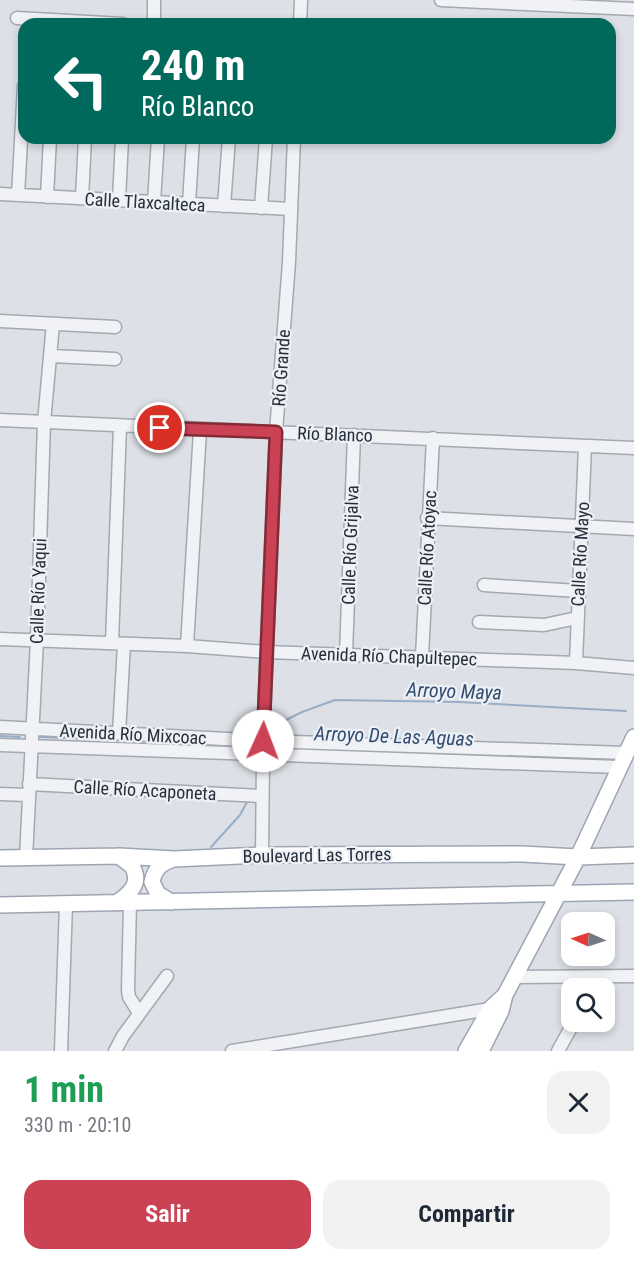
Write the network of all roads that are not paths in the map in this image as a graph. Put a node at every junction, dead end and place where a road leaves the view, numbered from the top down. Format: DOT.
graph roads {
  1 [pos="154,0"];
  2 [pos="301,0"];
  3 [pos="441,0"];
  4 [pos="634,9"];
  5 [pos="153,18"];
  6 [pos="300,18"];
  7 [pos="21,144"];
  8 [pos="50,144"];
  9 [pos="85,144"];
  10 [pos="122,144"];
  11 [pos="158,144"];
  12 [pos="193,144"];
  13 [pos="229,144"];
  14 [pos="266,144"];
  15 [pos="294,144"];
  16 [pos="0,194"];
  17 [pos="18,195"];
  18 [pos="47,196"];
  19 [pos="82,198"];
  20 [pos="119,200"];
  21 [pos="154,202"];
  22 [pos="189,204"];
  23 [pos="224,206"];
  24 [pos="261,208"];
  25 [pos="291,209"];
  26 [pos="0,321"];
  27 [pos="53,324"];
  28 [pos="115,327"];
  29 [pos="51,356"];
  30 [pos="116,359"];
  31 [pos="0,420"];
  32 [pos="44,422"];
  33 [pos="120,426"];
  34 [pos="200,430"];
  35 [pos="276,432"];
  36 [pos="354,435"];
  37 [pos="433,438"];
  38 [pos="585,446"];
  39 [pos="634,448"];
  40 [pos="427,518"];
  41 [pos="582,526"];
  42 [pos="634,529"];
  43 [pos="484,585"];
  44 [pos="578,591"];
  45 [pos="577,618"];
  46 [pos="479,622"];
  47 [pos="0,639"];
  48 [pos="36,640"];
  49 [pos="118,644"];
  50 [pos="187,646"];
  51 [pos="266,652"];
  52 [pos="346,654"];
  53 [pos="422,657"];
  54 [pos="576,663"];
  55 [pos="634,668"];
  56 [pos="0,727"];
  57 [pos="32,729"];
  58 [pos="119,733"];
  59 [pos="634,736"];
  60 [pos="263,741"];
  61 [pos="0,745"];
  62 [pos="31,747"];
  63 [pos="626,753"];
  64 [pos="263,756"];
  65 [pos="619,767"];
  66 [pos="29,790"];
  67 [pos="0,794"];
  68 [pos="261,796"];
  69 [pos="262,855"];
  70 [pos="634,855"];
  71 [pos="119,856"];
  72 [pos="578,857"];
  73 [pos="0,858"];
  74 [pos="26,858"];
  75 [pos="174,859"];
  76 [pos="634,892"];
  77 [pos="558,895"];
  78 [pos="171,902"];
  79 [pos="123,903"];
  80 [pos="66,904"];
  81 [pos="0,905"];
  82 [pos="167,976"];
  83 [pos="634,976"];
  84 [pos="514,977"];
  85 [pos="615,979"];
  86 [pos="561,981"];
  87 [pos="496,1010"];
  88 [pos="139,1013"];
  89 [pos="568,1032"];
  90 [pos="61,1051"];
  91 [pos="115,1051"];
  92 [pos="237,1051"];
  93 [pos="466,1051"];
  94 [pos="481,1051"];
  95 [pos="558,1051"];
  1 -- 5 [label="street"];
  2 -- 6 [label="street"];
  3 -- 4 [label="street"];
  7 -- 17 [label="street"];
  8 -- 18 [label="street"];
  9 -- 19 [label="street"];
  10 -- 20 [label="street"];
  11 -- 21 [label="street"];
  12 -- 22 [label="street"];
  13 -- 23 [label="street"];
  14 -- 24 [label="street"];
  15 -- 25 [label="street, Río Grande"];
  16 -- 17 [label="street, Calle Tlaxcalteca"];
  17 -- 18 [label="street, Calle Tlaxcalteca"];
  18 -- 19 [label="street, Calle Tlaxcalteca"];
  19 -- 20 [label="street, Calle Tlaxcalteca"];
  20 -- 21 [label="street, Calle Tlaxcalteca"];
  21 -- 22 [label="street, Calle Tlaxcalteca"];
  22 -- 23 [label="street, Calle Tlaxcalteca"];
  23 -- 24 [label="street, Calle Tlaxcalteca"];
  24 -- 25 [label="street, Calle Tlaxcalteca"];
  25 -- 35 [label="street, Río Grande"];
  26 -- 27 [label="street"];
  27 -- 28 [label="street"];
  27 -- 29 [label="street, Calle Río Yaqui"];
  29 -- 30 [label="street"];
  29 -- 32 [label="street, Calle Río Yaqui"];
  31 -- 32 [label="street, Río Blanco"];
  32 -- 33 [label="street, Río Blanco"];
  32 -- 48 [label="street, Calle Río Yaqui"];
  33 -- 34 [label="street, Río Blanco"];
  33 -- 49 [label="street"];
  34 -- 35 [label="street, Río Blanco"];
  34 -- 50 [label="street"];
  35 -- 36 [label="street, Río Blanco"];
  35 -- 51 [label="street, Río Grande"];
  36 -- 37 [label="street, Río Blanco"];
  36 -- 52 [label="street, Calle Río Grijalva"];
  37 -- 38 [label="street, Río Blanco"];
  37 -- 40 [label="street, Calle Río Atoyac"];
  38 -- 39 [label="street, Río Blanco"];
  38 -- 41 [label="street, Calle Río Mayo"];
  40 -- 41 [label="street"];
  40 -- 53 [label="street, Calle Río Atoyac"];
  41 -- 42 [label="street"];
  41 -- 44 [label="street, Calle Río Mayo"];
  43 -- 44 [label="street"];
  44 -- 45 [label="street, Calle Río Mayo"];
  45 -- 46 [label="street"];
  45 -- 54 [label="street, Calle Río Mayo"];
  47 -- 48 [label="street, Avenida Río Chapultepec"];
  48 -- 49 [label="street, Avenida Río Chapultepec"];
  48 -- 57 [label="street, Calle Río Yaqui"];
  49 -- 50 [label="street, Avenida Río Chapultepec"];
  49 -- 58 [label="street"];
  50 -- 51 [label="street, Avenida Río Chapultepec"];
  51 -- 52 [label="street, Avenida Río Chapultepec"];
  51 -- 60 [label="street, Río Grande"];
  52 -- 53 [label="street, Avenida Río Chapultepec"];
  53 -- 54 [label="street, Avenida Río Chapultepec"];
  54 -- 55 [label="street, Avenida Río Chapultepec"];
  56 -- 57 [label="street, Avenida Río Mixcoac"];
  57 -- 58 [label="street, Avenida Río Mixcoac"];
  57 -- 62 [label="street, Calle Río Yaqui"];
  58 -- 60 [label="street, Avenida Río Mixcoac"];
  59 -- 63 [label="main road"];
  60 -- 63 [label="street, Avenida Río Mixcoac"];
  61 -- 62 [label="street, Avenida Río Mixcoac"];
  62 -- 64 [label="street, Avenida Río Mixcoac"];
  62 -- 66 [label="street, Calle Río Yaqui"];
  63 -- 65 [label="main road"];
  64 -- 65 [label="street, Avenida Río Mixcoac"];
  64 -- 68 [label="street"];
  65 -- 72 [label="main road"];
  66 -- 67 [label="street, Calle Río Acaponeta"];
  66 -- 68 [label="street, Calle Río Acaponeta"];
  66 -- 74 [label="street, Calle Río Yaqui"];
  68 -- 69 [label="street"];
  69 -- 72 [label="main road, Boulevard Las Torres"];
  69 -- 75 [label="main road, Boulevard Las Torres"];
  70 -- 72 [label="main road, Boulevard Las Torres"];
  71 -- 74 [label="main road, Boulevard Las Torres"];
  71 -- 75 [label="main road, Boulevard Las Torres"];
  71 -- 79 [label="main road"];
  72 -- 77 [label="main road"];
  73 -- 74 [label="main road, Boulevard Las Torres"];
  75 -- 78 [label="main road"];
  76 -- 77 [label="main road"];
  77 -- 78 [label="main road"];
  77 -- 84 [label="main road"];
  78 -- 79 [label="main road"];
  79 -- 80 [label="main road"];
  79 -- 88 [label="street"];
  80 -- 81 [label="main road"];
  80 -- 90 [label="street"];
  82 -- 88 [label="street"];
  83 -- 85 [label="street"];
  84 -- 86 [label="street"];
  84 -- 87 [label="main road"];
  87 -- 92 [label="street"];
  87 -- 93 [label="main road"];
  87 -- 94 [label="main road"];
  88 -- 91 [label="street"];
  89 -- 95 [label="street"];
}
